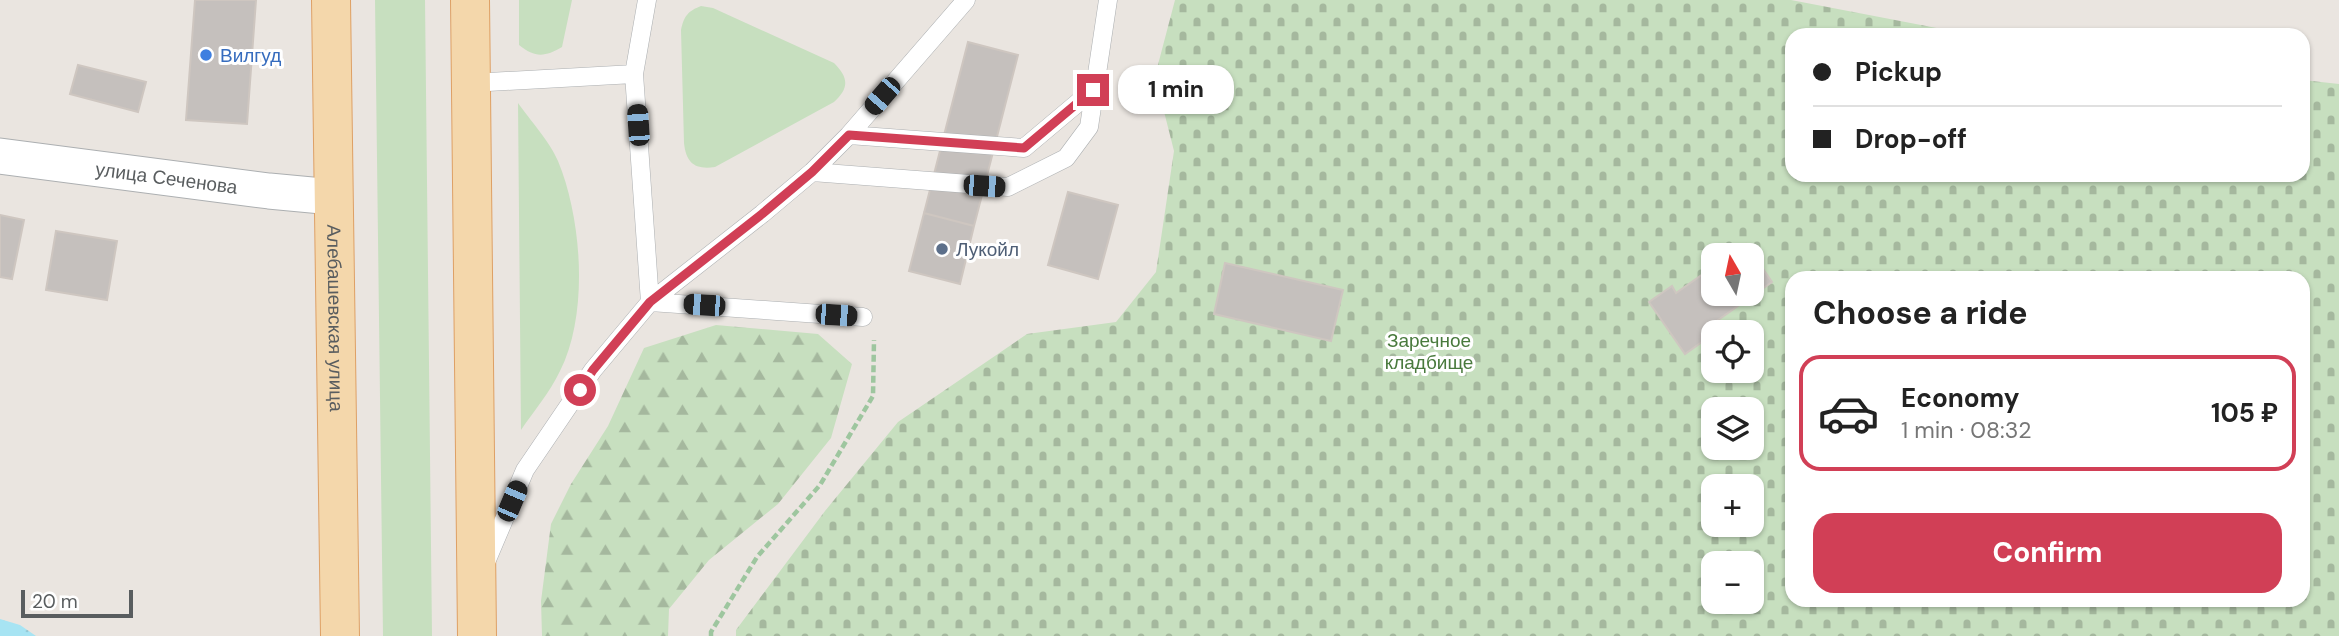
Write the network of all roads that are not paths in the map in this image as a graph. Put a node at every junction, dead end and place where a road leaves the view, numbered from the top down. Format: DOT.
graph roads {
  1 [pos="331,0"];
  2 [pos="470,0"];
  3 [pos="648,0"];
  4 [pos="966,0"];
  5 [pos="1108,0"];
  6 [pos="634,75"];
  7 [pos="471,83"];
  8 [pos="1093,90"];
  9 [pos="849,135"];
  10 [pos="0,156"];
  11 [pos="812,172"];
  12 [pos="333,197"];
  13 [pos="650,302"];
  14 [pos="863,317"];
  15 [pos="476,585"];
  16 [pos="340,636"];
  17 [pos="477,636"];
  1 -- 12 [label="main road, Алебашевская улица"];
  2 -- 7 [label="main road"];
  3 -- 6 [label="lane"];
  4 -- 9 [label="lane"];
  5 -- 8 [label="lane"];
  6 -- 7 [label="lane"];
  6 -- 13 [label="lane"];
  7 -- 15 [label="main road"];
  8 -- 9 [label="lane"];
  8 -- 11 [label="lane"];
  9 -- 11 [label="lane"];
  10 -- 12 [label="street, улица Сеченова"];
  11 -- 13 [label="lane"];
  12 -- 16 [label="main road, Алебашевская улица"];
  13 -- 14 [label="lane"];
  13 -- 15 [label="lane"];
  15 -- 17 [label="main road"];
}
